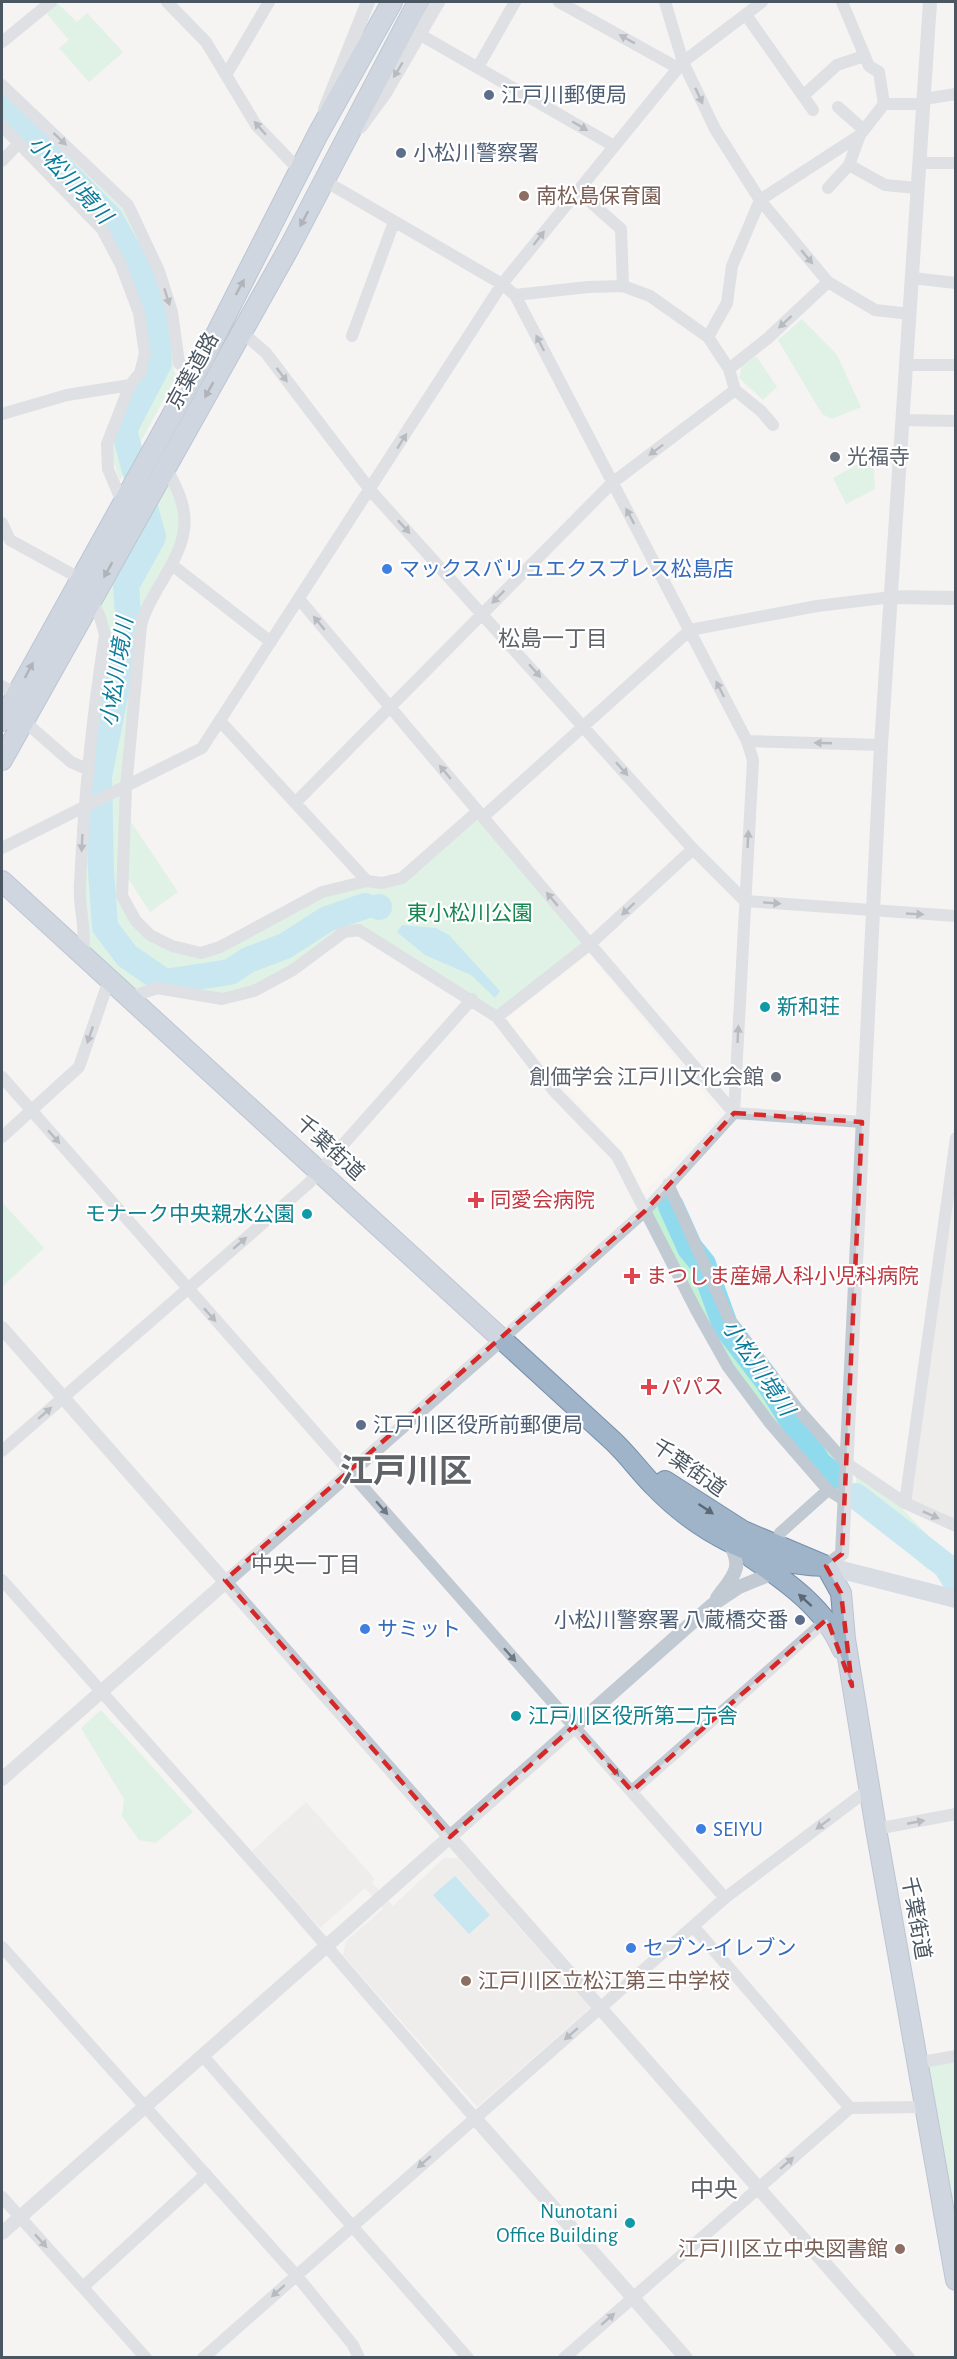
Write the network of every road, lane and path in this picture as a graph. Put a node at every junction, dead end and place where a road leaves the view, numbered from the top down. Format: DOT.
graph roads {
  1 [pos="51,2"];
  2 [pos="167,2"];
  3 [pos="269,2"];
  4 [pos="367,2"];
  5 [pos="392,2"];
  6 [pos="418,2"];
  7 [pos="438,2"];
  8 [pos="515,2"];
  9 [pos="559,2"];
  10 [pos="665,2"];
  11 [pos="762,2"];
  12 [pos="842,2"];
  13 [pos="930,2"];
  14 [pos="746,15"];
  15 [pos="419,34"];
  16 [pos="2,42"];
  17 [pos="864,56"];
  18 [pos="681,65"];
  19 [pos="478,67"];
  20 [pos="226,75"];
  21 [pos="2,85"];
  22 [pos="956,94"];
  23 [pos="804,96"];
  24 [pos="924,102"];
  25 [pos="884,104"];
  26 [pos="837,107"];
  27 [pos="813,110"];
  28 [pos="2,126"];
  29 [pos="862,132"];
  30 [pos="318,134"];
  31 [pos="19,143"];
  32 [pos="614,146"];
  33 [pos="341,149"];
  34 [pos="2,161"];
  35 [pos="919,163"];
  36 [pos="956,163"];
  37 [pos="849,165"];
  38 [pos="300,171"];
  39 [pos="325,181"];
  40 [pos="828,188"];
  41 [pos="917,188"];
  42 [pos="577,190"];
  43 [pos="760,200"];
  44 [pos="394,222"];
  45 [pos="912,278"];
  46 [pos="828,282"];
  47 [pos="956,283"];
  48 [pos="502,284"];
  49 [pos="623,286"];
  50 [pos="515,295"];
  51 [pos="910,314"];
  52 [pos="242,332"];
  53 [pos="352,336"];
  54 [pos="708,337"];
  55 [pos="906,365"];
  56 [pos="956,365"];
  57 [pos="729,369"];
  58 [pos="194,376"];
  59 [pos="130,385"];
  60 [pos="735,390"];
  61 [pos="2,414"];
  62 [pos="902,420"];
  63 [pos="956,421"];
  64 [pos="773,425"];
  65 [pos="164,470"];
  66 [pos="612,483"];
  67 [pos="371,491"];
  68 [pos="124,499"];
  69 [pos="2,524"];
  70 [pos="172,565"];
  71 [pos="79,578"];
  72 [pos="892,597"];
  73 [pos="956,598"];
  74 [pos="91,599"];
  75 [pos="299,599"];
  76 [pos="483,613"];
  77 [pos="690,630"];
  78 [pos="271,642"];
  79 [pos="9,690"];
  80 [pos="389,706"];
  81 [pos="2,721"];
  82 [pos="24,721"];
  83 [pos="220,721"];
  84 [pos="583,726"];
  85 [pos="747,741"];
  86 [pos="881,745"];
  87 [pos="2,760"];
  88 [pos="89,770"];
  89 [pos="122,789"];
  90 [pos="295,802"];
  91 [pos="88,803"];
  92 [pos="480,814"];
  93 [pos="2,848"];
  94 [pos="693,849"];
  95 [pos="2,881"];
  96 [pos="367,881"];
  97 [pos="745,901"];
  98 [pos="874,911"];
  99 [pos="956,916"];
  100 [pos="590,944"];
  101 [pos="83,956"];
  102 [pos="109,980"];
  103 [pos="129,998"];
  104 [pos="472,999"];
  105 [pos="497,1017"];
  106 [pos="2,1077"];
  107 [pos="31,1111"];
  108 [pos="734,1113"];
  109 [pos="862,1122"];
  110 [pos="2,1137"];
  111 [pos="956,1138"];
  112 [pos="321,1172"];
  113 [pos="668,1184"];
  114 [pos="645,1211"];
  115 [pos="187,1289"];
  116 [pos="2,1328"];
  117 [pos="502,1339"];
  118 [pos="63,1397"];
  119 [pos="2,1451"];
  120 [pos="624,1452"];
  121 [pos="846,1463"];
  122 [pos="350,1471"];
  123 [pos="828,1490"];
  124 [pos="844,1500"];
  125 [pos="904,1503"];
  126 [pos="956,1526"];
  127 [pos="728,1541"];
  128 [pos="778,1546"];
  129 [pos="800,1566"];
  130 [pos="826,1566"];
  131 [pos="772,1571"];
  132 [pos="2,1580"];
  133 [pos="225,1580"];
  134 [pos="956,1599"];
  135 [pos="712,1605"];
  136 [pos="825,1621"];
  137 [pos="852,1686"];
  138 [pos="99,1692"];
  139 [pos="574,1726"];
  140 [pos="2,1779"];
  141 [pos="869,1789"];
  142 [pos="632,1791"];
  143 [pos="956,1814"];
  144 [pos="876,1829"];
  145 [pos="450,1837"];
  146 [pos="725,1898"];
  147 [pos="693,1926"];
  148 [pos="326,1946"];
  149 [pos="2,1947"];
  150 [pos="601,2008"];
  151 [pos="202,2055"];
  152 [pos="956,2056"];
  153 [pos="917,2063"];
  154 [pos="145,2106"];
  155 [pos="924,2107"];
  156 [pos="850,2108"];
  157 [pos="474,2117"];
  158 [pos="206,2174"];
  159 [pos="757,2188"];
  160 [pos="2,2197"];
  161 [pos="949,2203"];
  162 [pos="20,2217"];
  163 [pos="352,2225"];
  164 [pos="2,2233"];
  165 [pos="296,2275"];
  166 [pos="956,2280"];
  167 [pos="83,2287"];
  168 [pos="633,2298"];
  169 [pos="146,2358"];
  170 [pos="203,2358"];
  171 [pos="359,2358"];
  172 [pos="468,2358"];
  173 [pos="564,2358"];
  174 [pos="686,2358"];
  175 [pos="908,2358"];
  1 -- 16 [label="street"];
  2 -- 20 [label="street"];
  3 -- 20 [label="street"];
  4 -- 30 [label="street"];
  5 -- 30 [label="highway, 京葉道路"];
  6 -- 33 [label="highway, 京葉道路"];
  7 -- 15 [label="street"];
  8 -- 19 [label="street"];
  18 -- 9 [label="street, one-way"];
  10 -- 18 [label="street"];
  11 -- 14 [label="street"];
  12 -- 17 [label="street"];
  13 -- 24 [label="street"];
  14 -- 18 [label="street"];
  14 -- 23 [label="street"];
  15 -- 19 [label="street"];
  15 -- 33 [label="street, one-way"];
  17 -- 23 [label="street"];
  17 -- 25 [label="street"];
  18 -- 32 [label="street"];
  18 -- 43 [label="street, one-way"];
  19 -- 32 [label="street, one-way"];
  38 -- 20 [label="street, one-way"];
  21 -- 58 [label="street, one-way"];
  22 -- 24 [label="street"];
  23 -- 27 [label="street"];
  24 -- 25 [label="street"];
  24 -- 35 [label="street"];
  25 -- 29 [label="street"];
  26 -- 29 [label="street"];
  28 -- 31 [label="street"];
  29 -- 37 [label="street"];
  29 -- 43 [label="street"];
  30 -- 38 [label="highway, 京葉道路"];
  31 -- 34 [label="street"];
  31 -- 59 [label="street"];
  32 -- 42 [label="street"];
  33 -- 39 [label="highway, 京葉道路"];
  35 -- 36 [label="street"];
  35 -- 41 [label="street"];
  37 -- 40 [label="street"];
  37 -- 41 [label="street"];
  58 -- 38 [label="highway, 京葉道路, one-way"];
  39 -- 44 [label="street"];
  39 -- 52 [label="highway, 京葉道路, one-way"];
  41 -- 45 [label="street"];
  48 -- 42 [label="street, one-way"];
  42 -- 49 [label="street"];
  43 -- 46 [label="street, one-way"];
  43 -- 54 [label="street"];
  44 -- 48 [label="street"];
  44 -- 53 [label="street"];
  45 -- 47 [label="street"];
  45 -- 51 [label="street"];
  46 -- 51 [label="street"];
  46 -- 57 [label="street, one-way"];
  48 -- 50 [label="street"];
  67 -- 48 [label="street, one-way"];
  49 -- 50 [label="street"];
  49 -- 54 [label="street"];
  66 -- 50 [label="street, one-way"];
  51 -- 55 [label="street"];
  52 -- 65 [label="highway, 京葉道路, one-way"];
  52 -- 67 [label="street, one-way"];
  54 -- 57 [label="street"];
  55 -- 56 [label="street"];
  55 -- 62 [label="street"];
  57 -- 60 [label="street"];
  58 -- 68 [label="highway, 京葉道路"];
  59 -- 61 [label="street"];
  59 -- 68 [label="street"];
  60 -- 64 [label="street"];
  60 -- 66 [label="street, one-way"];
  62 -- 63 [label="street"];
  62 -- 72 [label="street"];
  65 -- 70 [label="street"];
  65 -- 74 [label="highway, 京葉道路, one-way"];
  66 -- 76 [label="street, one-way"];
  77 -- 66 [label="street, one-way"];
  67 -- 75 [label="street"];
  67 -- 76 [label="street, one-way"];
  68 -- 71 [label="highway, 京葉道路"];
  69 -- 71 [label="street"];
  70 -- 78 [label="street"];
  70 -- 89 [label="street"];
  79 -- 71 [label="highway, 京葉道路, one-way"];
  72 -- 73 [label="street"];
  72 -- 77 [label="street"];
  72 -- 86 [label="street"];
  74 -- 82 [label="highway, 京葉道路"];
  74 -- 88 [label="street"];
  75 -- 78 [label="street"];
  80 -- 75 [label="street, one-way"];
  76 -- 80 [label="street"];
  76 -- 84 [label="street, one-way"];
  77 -- 84 [label="street"];
  85 -- 77 [label="street, one-way"];
  78 -- 83 [label="street"];
  79 -- 81 [label="highway, 京葉道路"];
  80 -- 90 [label="street"];
  92 -- 80 [label="street, one-way"];
  82 -- 87 [label="highway, 京葉道路"];
  82 -- 88 [label="street"];
  83 -- 89 [label="street"];
  83 -- 90 [label="street"];
  84 -- 92 [label="street"];
  84 -- 94 [label="street, one-way"];
  86 -- 85 [label="street, one-way"];
  97 -- 85 [label="street, one-way"];
  86 -- 98 [label="street"];
  88 -- 91 [label="street"];
  89 -- 91 [label="street"];
  89 -- 96 [label="street"];
  90 -- 96 [label="street"];
  91 -- 93 [label="street"];
  91 -- 101 [label="street, one-way"];
  92 -- 96 [label="street"];
  100 -- 92 [label="street, one-way"];
  94 -- 97 [label="street"];
  94 -- 100 [label="street, one-way"];
  95 -- 101 [label="highway, 千葉街道"];
  97 -- 98 [label="street, one-way"];
  108 -- 97 [label="street, one-way"];
  98 -- 99 [label="street, one-way"];
  98 -- 109 [label="street"];
  100 -- 105 [label="street"];
  100 -- 108 [label="street"];
  101 -- 102 [label="highway, 千葉街道"];
  102 -- 103 [label="highway, 千葉街道"];
  102 -- 107 [label="street, one-way"];
  103 -- 104 [label="street"];
  103 -- 112 [label="highway, 千葉街道"];
  104 -- 105 [label="street"];
  104 -- 112 [label="street"];
  105 -- 114 [label="street"];
  106 -- 107 [label="street"];
  107 -- 110 [label="street"];
  107 -- 115 [label="street, one-way"];
  109 -- 108 [label="street, one-way"];
  108 -- 113 [label="street"];
  109 -- 121 [label="street"];
  111 -- 125 [label="street"];
  115 -- 112 [label="street, one-way"];
  112 -- 117 [label="highway, 千葉街道"];
  113 -- 114 [label="street"];
  113 -- 121 [label="street"];
  114 -- 117 [label="street"];
  114 -- 123 [label="street"];
  115 -- 118 [label="street"];
  115 -- 122 [label="street, one-way"];
  116 -- 118 [label="street"];
  117 -- 120 [label="highway, 千葉街道"];
  117 -- 122 [label="street"];
  119 -- 118 [label="street, one-way"];
  118 -- 133 [label="street"];
  120 -- 127 [label="highway, 千葉街道"];
  120 -- 128 [label="highway, 千葉街道, one-way"];
  121 -- 124 [label="street"];
  121 -- 125 [label="street"];
  122 -- 133 [label="street"];
  122 -- 139 [label="street, one-way"];
  123 -- 124 [label="street"];
  123 -- 128 [label="street"];
  124 -- 130 [label="street"];
  125 -- 126 [label="street, one-way"];
  127 -- 129 [label="highway, 千葉街道"];
  127 -- 131 [label="highway"];
  127 -- 135 [label="street"];
  128 -- 130 [label="highway, 千葉街道"];
  129 -- 130 [label="highway, 千葉街道"];
  129 -- 131 [label="street"];
  130 -- 134 [label="main road"];
  130 -- 137 [label="highway, 千葉街道"];
  131 -- 135 [label="street"];
  136 -- 131 [label="highway, one-way"];
  132 -- 138 [label="street"];
  133 -- 138 [label="street"];
  133 -- 145 [label="street"];
  135 -- 139 [label="street"];
  136 -- 137 [label="highway"];
  136 -- 142 [label="street"];
  137 -- 141 [label="highway, 千葉街道"];
  138 -- 140 [label="street"];
  138 -- 148 [label="street"];
  139 -- 142 [label="street, one-way"];
  139 -- 145 [label="street"];
  141 -- 144 [label="highway, 千葉街道"];
  141 -- 146 [label="street, one-way"];
  142 -- 146 [label="street"];
  144 -- 143 [label="street, one-way"];
  144 -- 153 [label="highway, 千葉街道"];
  145 -- 148 [label="street"];
  145 -- 150 [label="street"];
  146 -- 147 [label="street"];
  147 -- 150 [label="street"];
  147 -- 156 [label="street"];
  148 -- 151 [label="street"];
  148 -- 157 [label="street"];
  149 -- 154 [label="street"];
  150 -- 157 [label="street, one-way"];
  150 -- 159 [label="street"];
  151 -- 154 [label="street"];
  151 -- 163 [label="street"];
  152 -- 153 [label="street"];
  153 -- 155 [label="highway, 千葉街道"];
  154 -- 158 [label="street"];
  154 -- 162 [label="street"];
  155 -- 156 [label="street"];
  155 -- 161 [label="highway, 千葉街道"];
  159 -- 156 [label="street, one-way"];
  157 -- 163 [label="street, one-way"];
  157 -- 168 [label="street"];
  158 -- 165 [label="street"];
  158 -- 167 [label="street"];
  159 -- 168 [label="street"];
  159 -- 175 [label="street"];
  160 -- 162 [label="street"];
  161 -- 166 [label="highway, 千葉街道"];
  162 -- 164 [label="street"];
  162 -- 167 [label="street, one-way"];
  163 -- 165 [label="street"];
  163 -- 172 [label="street"];
  165 -- 170 [label="street, one-way"];
  165 -- 171 [label="street"];
  167 -- 169 [label="street"];
  173 -- 168 [label="street, one-way"];
  168 -- 174 [label="street"];
}
